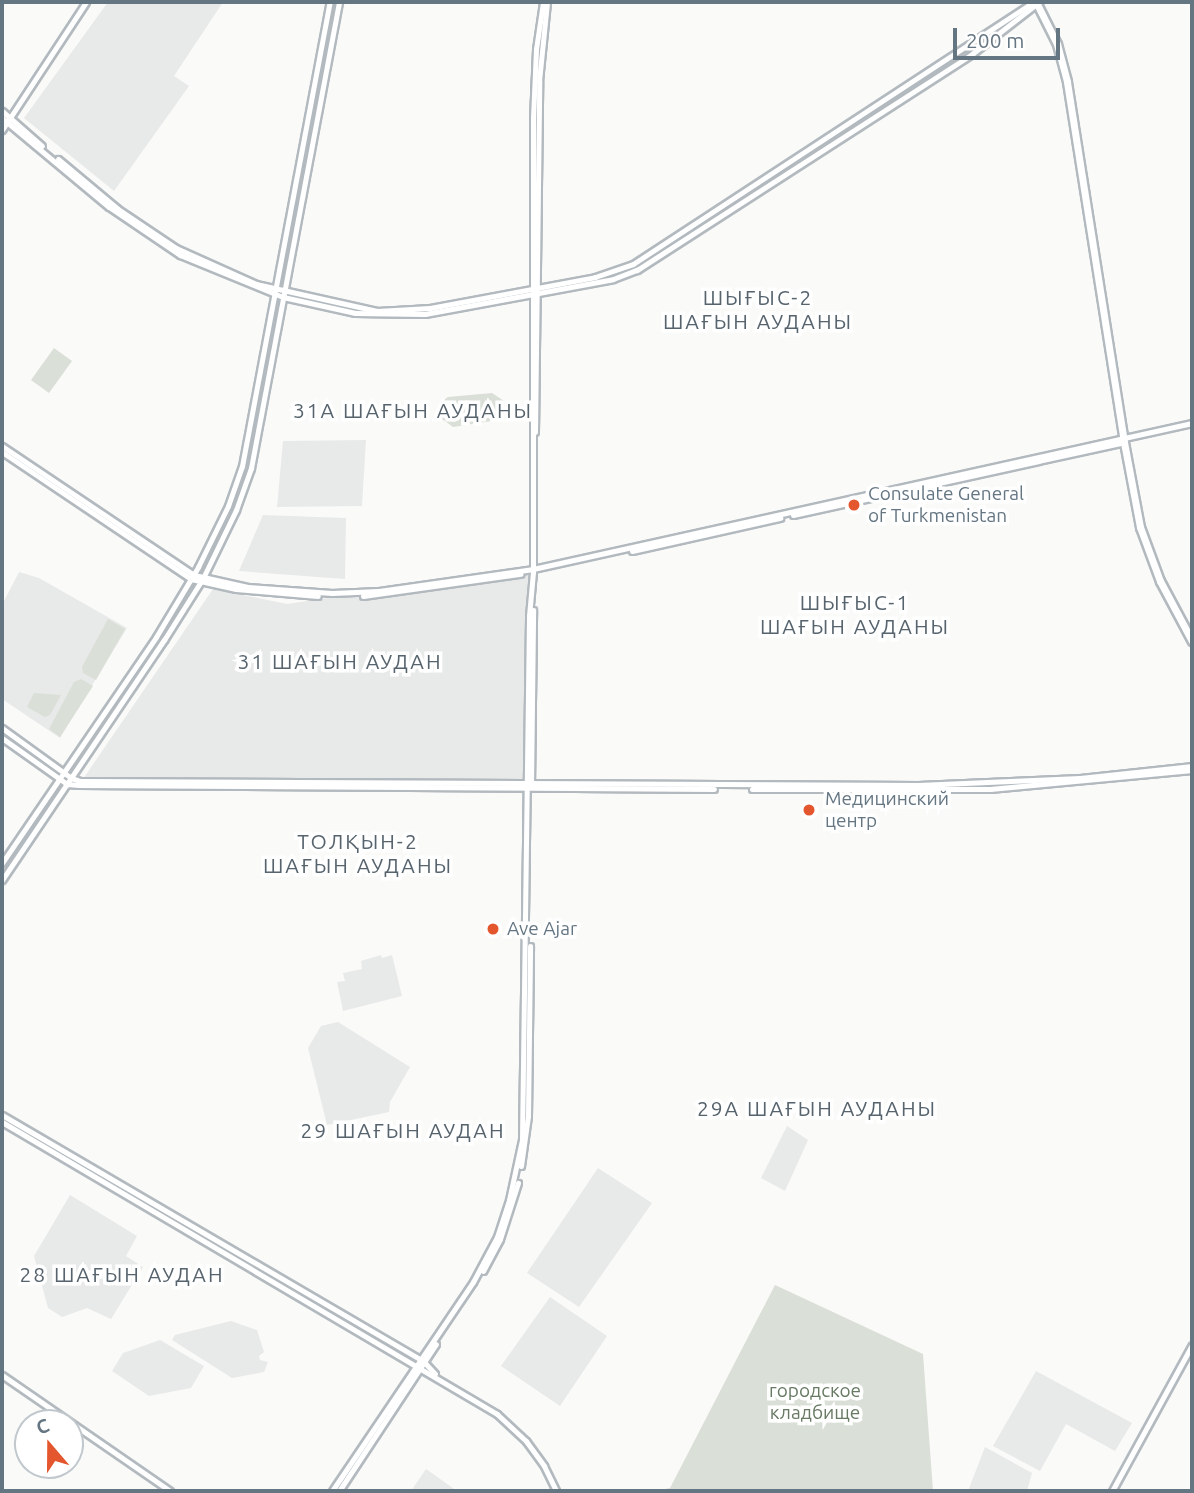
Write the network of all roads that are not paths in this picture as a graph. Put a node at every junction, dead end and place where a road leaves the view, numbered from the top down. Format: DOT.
graph roads {
  1 [pos="86,2"];
  2 [pos="330,2"];
  3 [pos="339,2"];
  4 [pos="545,2"];
  5 [pos="1036,2"];
  6 [pos="899,88"];
  7 [pos="902,96"];
  8 [pos="2,111"];
  9 [pos="8,121"];
  10 [pos="2,130"];
  11 [pos="2,136"];
  12 [pos="534,290"];
  13 [pos="275,293"];
  14 [pos="284,295"];
  15 [pos="1192,423"];
  16 [pos="1121,440"];
  17 [pos="2,449"];
  18 [pos="228,506"];
  19 [pos="236,510"];
  20 [pos="534,570"];
  21 [pos="192,577"];
  22 [pos="201,580"];
  23 [pos="1192,641"];
  24 [pos="2,728"];
  25 [pos="2,738"];
  26 [pos="1192,768"];
  27 [pos="63,773"];
  28 [pos="71,778"];
  29 [pos="59,779"];
  30 [pos="66,784"];
  31 [pos="331,786"];
  32 [pos="529,787"];
  33 [pos="41,806"];
  34 [pos="48,811"];
  35 [pos="2,863"];
  36 [pos="2,880"];
  37 [pos="2,1115"];
  38 [pos="2,1122"];
  39 [pos="1192,1346"];
  40 [pos="422,1361"];
  41 [pos="417,1368"];
  42 [pos="2,1376"];
  43 [pos="437,1376"];
  44 [pos="170,1491"];
  45 [pos="332,1491"];
  46 [pos="338,1491"];
  47 [pos="556,1491"];
  48 [pos="1112,1491"];
  1 -- 9 [label="main road"];
  2 -- 13 [label="main road"];
  3 -- 14 [label="main road"];
  4 -- 12 [label="main road"];
  5 -- 6 [label="main road"];
  5 -- 7 [label="main road"];
  5 -- 16 [label="main road"];
  6 -- 7 [label="main road"];
  6 -- 12 [label="main road"];
  7 -- 12 [label="main road"];
  8 -- 9 [label="main road"];
  9 -- 10 [label="main road"];
  9 -- 11 [label="main road"];
  9 -- 13 [label="main road"];
  12 -- 14 [label="main road"];
  12 -- 20 [label="main road"];
  13 -- 14 [label="main road"];
  13 -- 18 [label="main road"];
  14 -- 19 [label="main road"];
  15 -- 16 [label="main road"];
  16 -- 20 [label="main road"];
  16 -- 23 [label="main road"];
  17 -- 21 [label="main road"];
  18 -- 19 [label="main road"];
  18 -- 21 [label="main road"];
  19 -- 22 [label="main road"];
  20 -- 22 [label="main road"];
  20 -- 32 [label="main road"];
  21 -- 22 [label="main road"];
  21 -- 27 [label="main road"];
  22 -- 28 [label="main road"];
  24 -- 27 [label="main road"];
  25 -- 29 [label="main road"];
  26 -- 32 [label="main road"];
  27 -- 28 [label="main road"];
  27 -- 29 [label="main road"];
  28 -- 30 [label="main road"];
  28 -- 31 [label="main road"];
  29 -- 30 [label="main road"];
  29 -- 33 [label="main road"];
  30 -- 31 [label="main road"];
  30 -- 34 [label="main road"];
  31 -- 32 [label="main road"];
  32 -- 40 [label="main road"];
  33 -- 34 [label="main road"];
  33 -- 35 [label="main road"];
  34 -- 36 [label="main road"];
  37 -- 40 [label="main road"];
  38 -- 41 [label="main road"];
  39 -- 48 [label="main road"];
  40 -- 41 [label="main road"];
  40 -- 43 [label="main road"];
  41 -- 43 [label="main road"];
  41 -- 45 [label="main road"];
  41 -- 46 [label="main road"];
  42 -- 44 [label="main road"];
  43 -- 47 [label="main road"];
}
